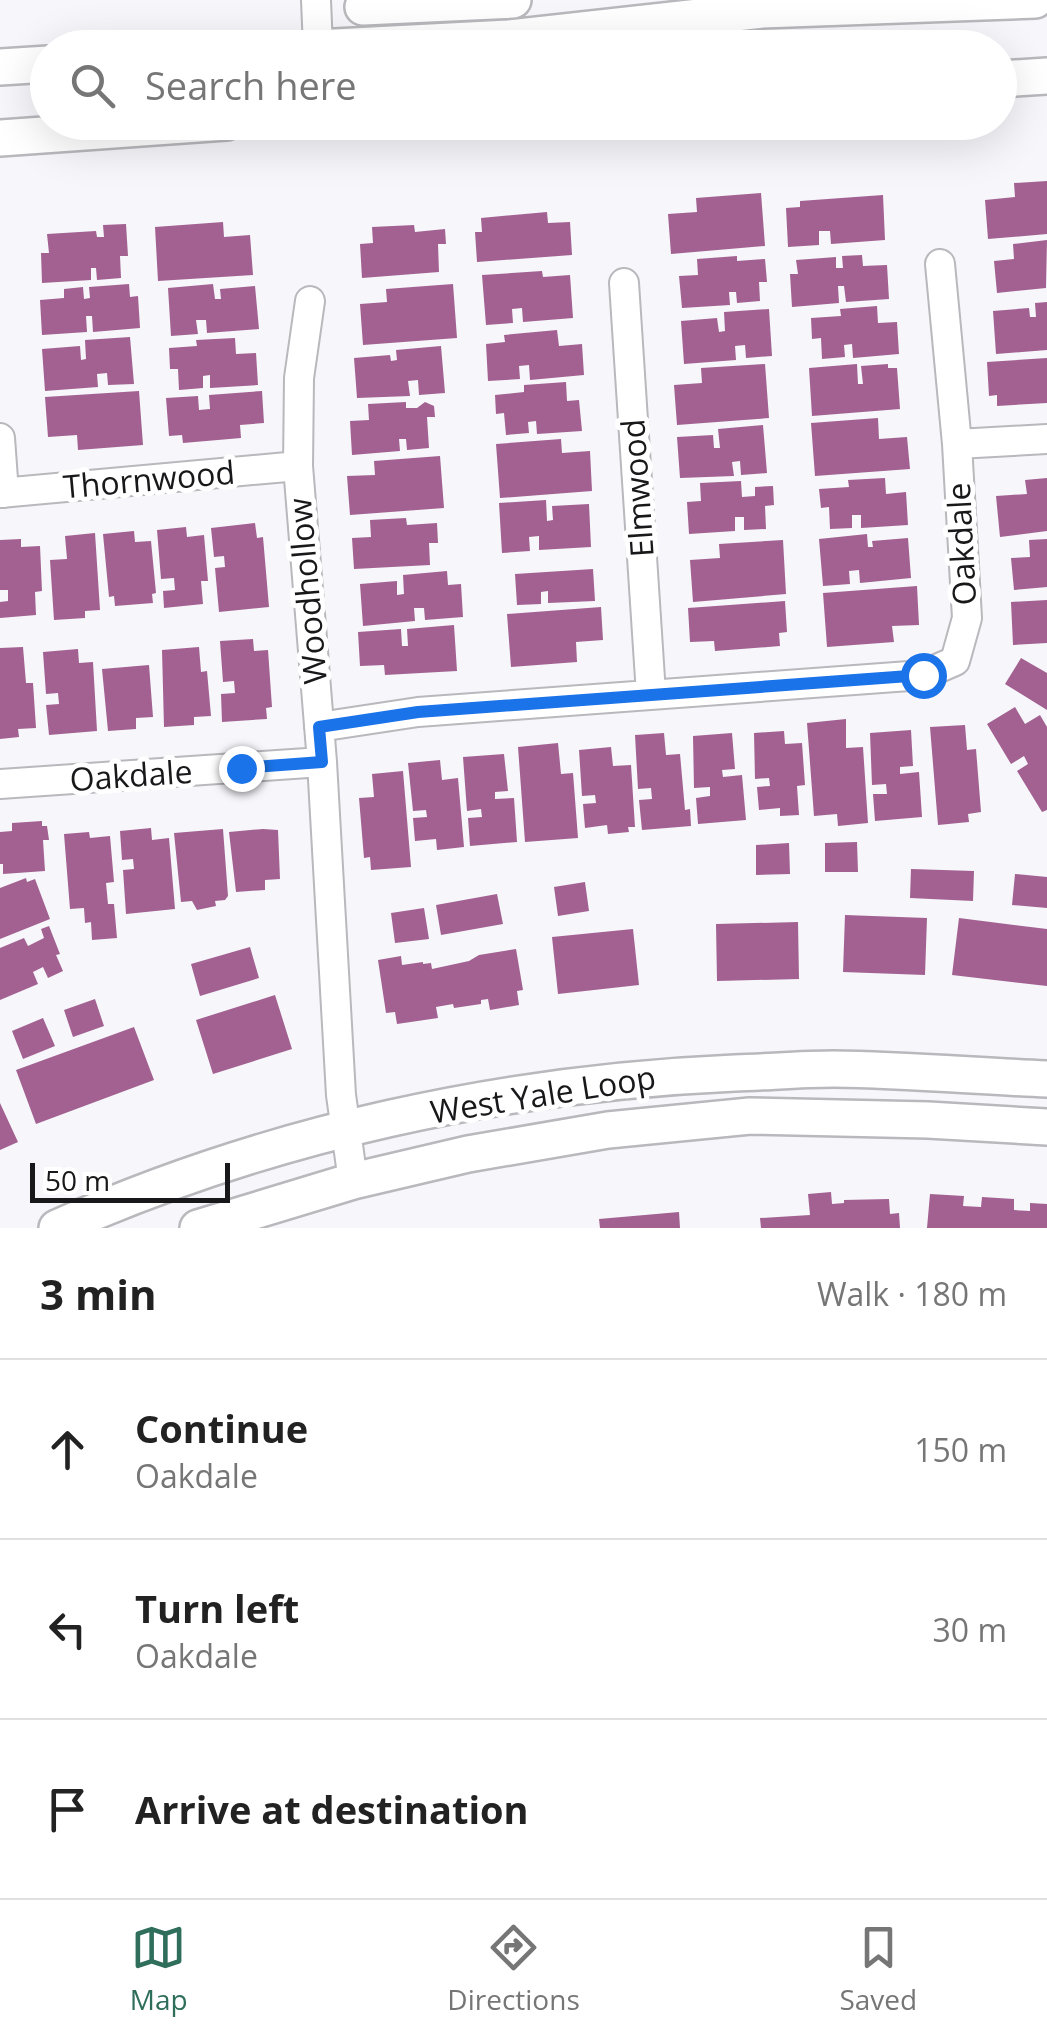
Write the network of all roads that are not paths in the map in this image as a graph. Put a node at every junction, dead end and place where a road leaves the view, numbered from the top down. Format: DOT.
graph roads {
  1 [pos="316,0"];
  2 [pos="513,0"];
  3 [pos="704,0"];
  4 [pos="1036,0"];
  5 [pos="362,4"];
  6 [pos="762,10"];
  7 [pos="317,30"];
  8 [pos="357,30"];
  9 [pos="581,30"];
  10 [pos="30,65"];
  11 [pos="0,67"];
  12 [pos="1047,76"];
  13 [pos="1017,77"];
  14 [pos="940,264"];
  15 [pos="624,283"];
  16 [pos="310,300"];
  17 [pos="0,438"];
  18 [pos="1047,439"];
  19 [pos="956,444"];
  20 [pos="298,466"];
  21 [pos="2,493"];
  22 [pos="651,694"];
  23 [pos="319,727"];
  24 [pos="322,762"];
  25 [pos="0,784"];
  26 [pos="1047,1079"];
  27 [pos="1047,1127"];
  28 [pos="344,1128"];
  29 [pos="353,1180"];
  30 [pos="56,1228"];
  31 [pos="198,1228"];
  1 -- 7 [label="street"];
  2 -- 5 [label="main road"];
  3 -- 6 [label="main road"];
  4 -- 6 [label="main road"];
  5 -- 8 [label="street"];
  6 -- 9 [label="main road"];
  10 -- 11 [label="main road"];
  12 -- 13 [label="main road"];
  14 -- 19 [label="street, Oakdale"];
  15 -- 22 [label="street, Elmwood"];
  16 -- 20 [label="street, Woodhollow"];
  17 -- 21 [label="street"];
  18 -- 19 [label="street"];
  19 -- 22 [label="street, Oakdale"];
  20 -- 21 [label="street, Thornwood"];
  20 -- 23 [label="street, Woodhollow"];
  22 -- 23 [label="street, Oakdale"];
  23 -- 24 [label="street, Woodhollow"];
  24 -- 25 [label="street, Oakdale"];
  24 -- 28 [label="street, Woodhollow"];
  26 -- 28 [label="main road, West Yale Loop"];
  27 -- 29 [label="main road, West Yale Loop"];
  28 -- 29 [label="street, Woodhollow"];
  28 -- 30 [label="main road, West Yale Loop"];
  29 -- 31 [label="main road, West Yale Loop"];
}
